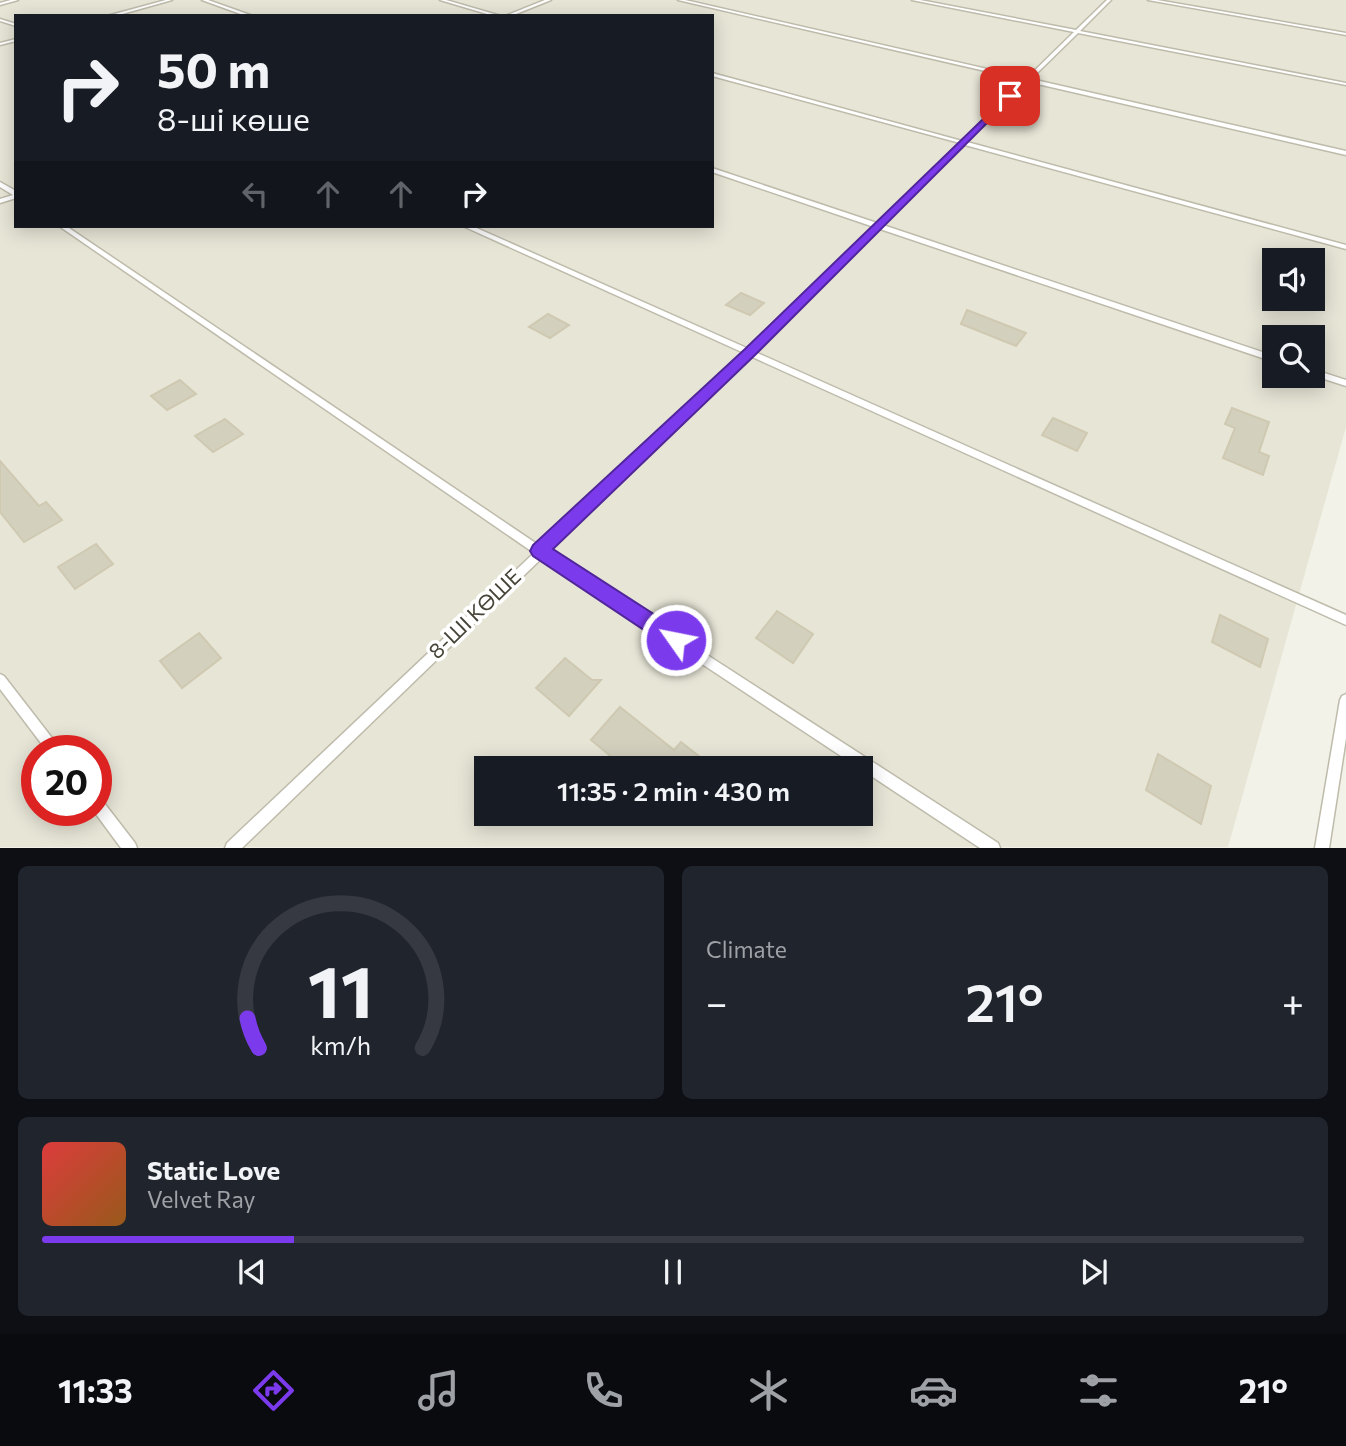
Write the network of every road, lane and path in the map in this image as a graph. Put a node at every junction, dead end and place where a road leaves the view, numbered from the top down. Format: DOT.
graph roads {
  1 [pos="16,0"];
  2 [pos="170,0"];
  3 [pos="204,0"];
  4 [pos="442,0"];
  5 [pos="549,0"];
  6 [pos="680,0"];
  7 [pos="914,0"];
  8 [pos="1110,0"];
  9 [pos="1150,0"];
  10 [pos="0,4"];
  11 [pos="117,14"];
  12 [pos="245,14"];
  13 [pos="492,14"];
  14 [pos="512,14"];
  15 [pos="1076,32"];
  16 [pos="1346,34"];
  17 [pos="714,75"];
  18 [pos="1026,80"];
  19 [pos="1346,84"];
  20 [pos="961,142"];
  21 [pos="1346,153"];
  22 [pos="714,171"];
  23 [pos="877,226"];
  24 [pos="65,228"];
  25 [pos="471,228"];
  26 [pos="1346,247"];
  27 [pos="750,352"];
  28 [pos="1262,355"];
  29 [pos="1325,376"];
  30 [pos="1346,383"];
  31 [pos="539,551"];
  32 [pos="1346,620"];
  33 [pos="0,680"];
  34 [pos="1346,700"];
  35 [pos="43,735"];
  36 [pos="112,825"];
  37 [pos="130,848"];
  38 [pos="232,848"];
  39 [pos="993,848"];
  40 [pos="1322,848"];
  1 -- 10 [label="lane"];
  2 -- 11 [label="lane"];
  3 -- 12 [label="lane"];
  4 -- 13 [label="lane"];
  5 -- 14 [label="lane"];
  6 -- 18 [label="lane"];
  7 -- 15 [label="lane"];
  8 -- 15 [label="lane, 8-ШІ КӨШЕ"];
  9 -- 16 [label="lane"];
  15 -- 18 [label="lane, 8-ШІ КӨШЕ"];
  15 -- 19 [label="lane"];
  17 -- 20 [label="lane"];
  18 -- 20 [label="lane, 8-ШІ КӨШЕ"];
  18 -- 21 [label="lane"];
  20 -- 23 [label="lane, 8-ШІ КӨШЕ"];
  20 -- 26 [label="lane"];
  22 -- 23 [label="lane"];
  23 -- 27 [label="lane, 8-ШІ КӨШЕ"];
  23 -- 28 [label="lane"];
  24 -- 31 [label="lane"];
  25 -- 27 [label="lane"];
  27 -- 31 [label="lane, 8-ШІ КӨШЕ"];
  27 -- 32 [label="lane"];
  29 -- 30 [label="lane"];
  31 -- 38 [label="lane, 8-ШІ КӨШЕ"];
  31 -- 39 [label="lane"];
  33 -- 35 [label="lane"];
  34 -- 40 [label="lane"];
  36 -- 37 [label="lane"];
}
